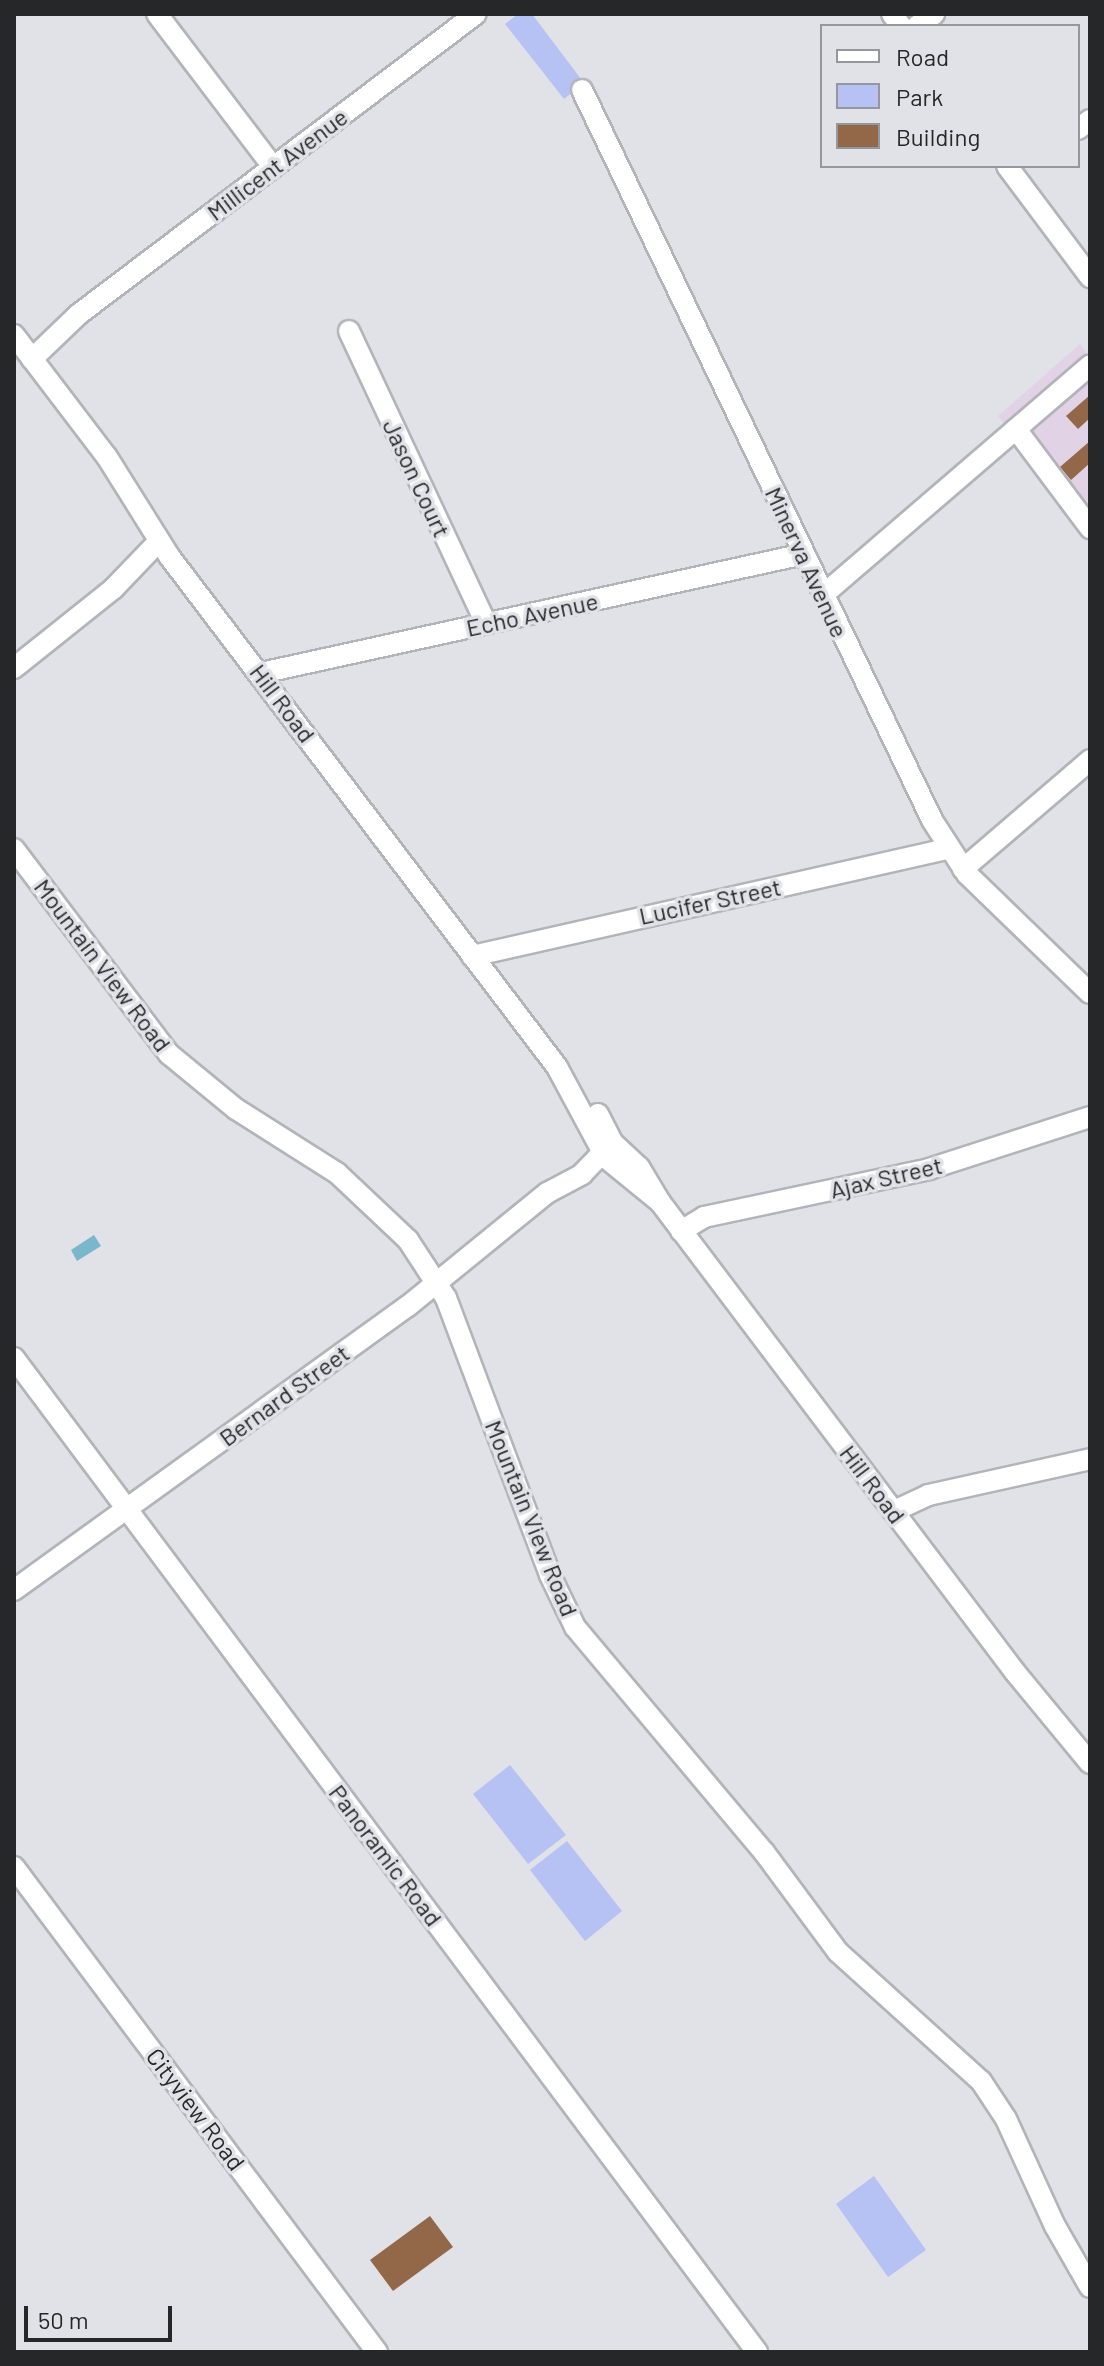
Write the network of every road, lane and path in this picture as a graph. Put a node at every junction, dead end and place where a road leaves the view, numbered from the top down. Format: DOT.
graph roads {
  1 [pos="157,14"];
  2 [pos="475,14"];
  3 [pos="582,90"];
  4 [pos="273,167"];
  5 [pos="1015,169"];
  6 [pos="1090,276"];
  7 [pos="349,331"];
  8 [pos="23,346"];
  9 [pos="1090,365"];
  10 [pos="1016,429"];
  11 [pos="1090,528"];
  12 [pos="164,549"];
  13 [pos="804,554"];
  14 [pos="823,595"];
  15 [pos="486,624"];
  16 [pos="14,668"];
  17 [pos="261,673"];
  18 [pos="1090,760"];
  19 [pos="14,849"];
  20 [pos="948,849"];
  21 [pos="963,869"];
  22 [pos="472,956"];
  23 [pos="1090,993"];
  24 [pos="1090,1117"];
  25 [pos="605,1148"];
  26 [pos="681,1231"];
  27 [pos="437,1283"];
  28 [pos="14,1358"];
  29 [pos="1090,1459"];
  30 [pos="127,1508"];
  31 [pos="894,1511"];
  32 [pos="14,1590"];
  33 [pos="1090,1763"];
  34 [pos="14,1867"];
  35 [pos="1090,2287"];
  36 [pos="377,2352"];
  37 [pos="757,2352"];
  1 -- 4 [label="street"];
  2 -- 4 [label="street, Millicent Avenue"];
  3 -- 13 [label="street, Minerva Avenue"];
  4 -- 8 [label="street, Millicent Avenue"];
  5 -- 6 [label="street"];
  7 -- 15 [label="street, Jason Court"];
  8 -- 12 [label="street, Hill Road"];
  9 -- 10 [label="street"];
  10 -- 11 [label="street"];
  10 -- 14 [label="street"];
  12 -- 16 [label="street"];
  12 -- 17 [label="street, Hill Road"];
  13 -- 14 [label="street, Minerva Avenue"];
  13 -- 15 [label="street, Echo Avenue"];
  14 -- 20 [label="street, Minerva Avenue"];
  15 -- 17 [label="street, Echo Avenue"];
  17 -- 22 [label="street, Hill Road"];
  18 -- 21 [label="street"];
  19 -- 27 [label="street, Mountain View Road"];
  20 -- 21 [label="street, Minerva Avenue"];
  20 -- 22 [label="street, Lucifer Street"];
  21 -- 23 [label="street, Minerva Avenue"];
  22 -- 25 [label="street, Hill Road"];
  24 -- 26 [label="street, Ajax Street"];
  25 -- 26 [label="street, Hill Road"];
  25 -- 27 [label="street, Bernard Street"];
  26 -- 31 [label="street, Hill Road"];
  27 -- 30 [label="street, Bernard Street"];
  27 -- 35 [label="street, Mountain View Road"];
  28 -- 30 [label="street, Panoramic Road"];
  29 -- 31 [label="street"];
  30 -- 32 [label="street, Bernard Street"];
  30 -- 37 [label="street, Panoramic Road"];
  31 -- 33 [label="street, Hill Road"];
  34 -- 36 [label="street, Cityview Road"];
}
